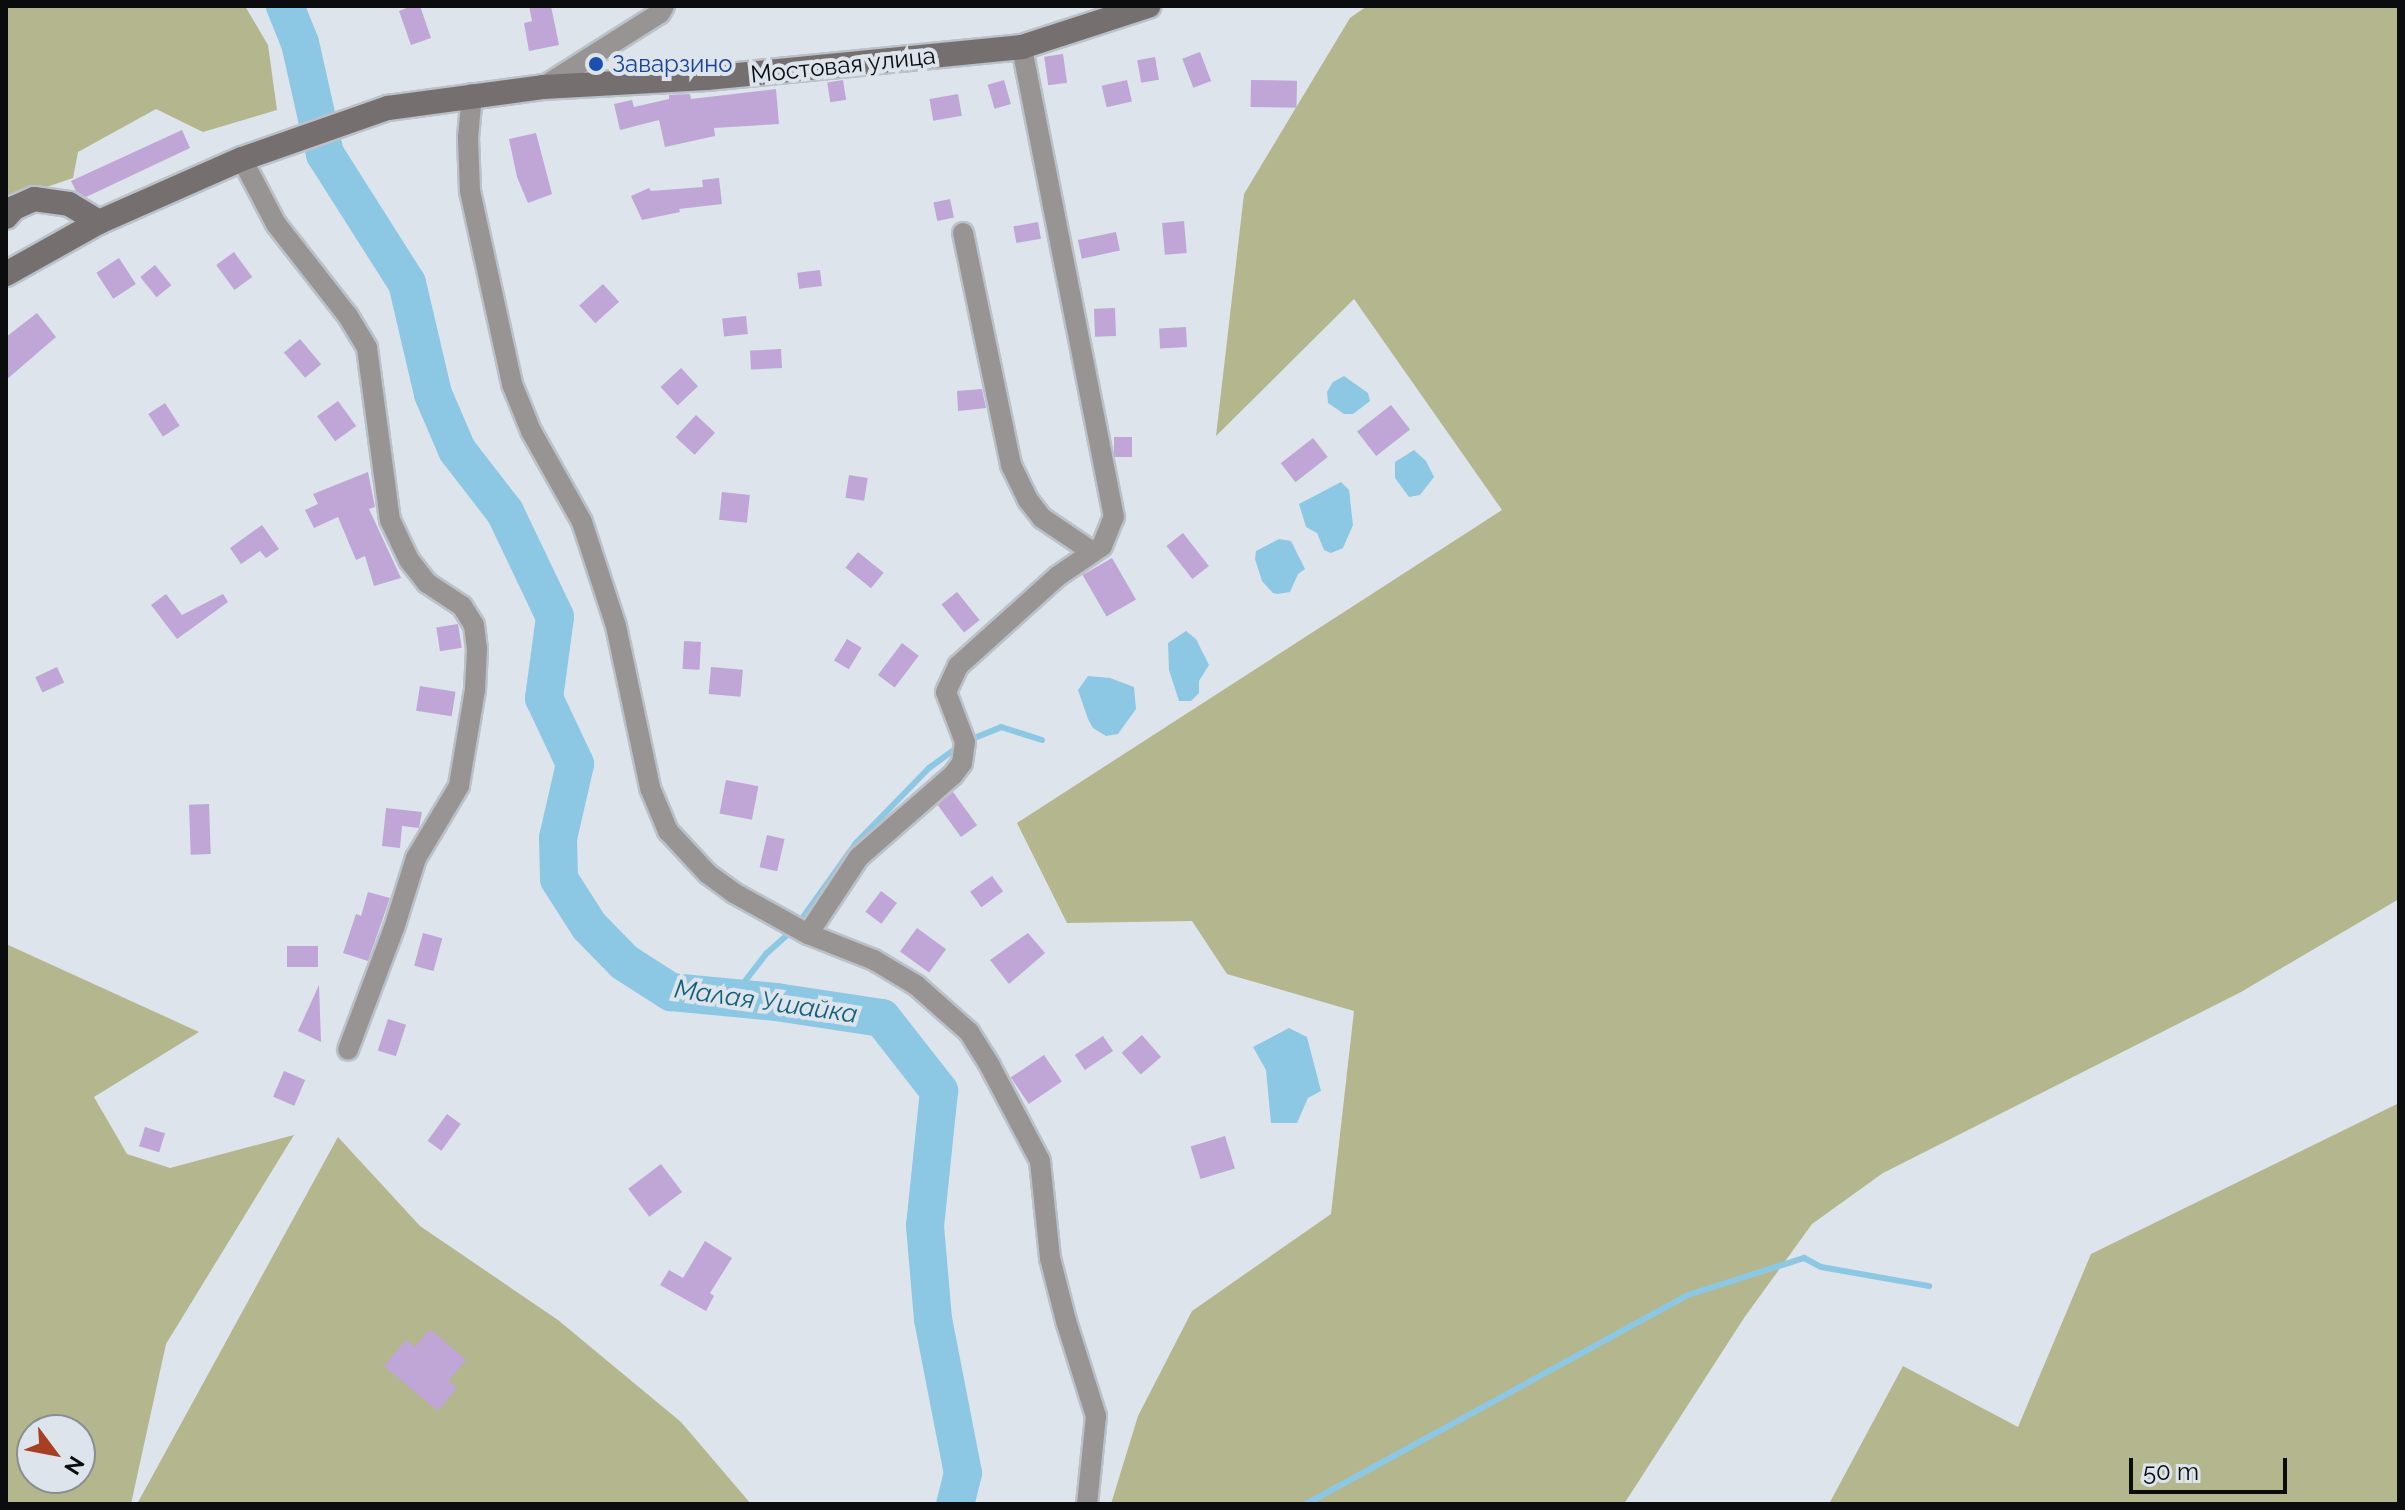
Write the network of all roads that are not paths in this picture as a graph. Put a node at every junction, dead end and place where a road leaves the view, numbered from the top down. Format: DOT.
graph roads {
  1 [pos="664,6"];
  2 [pos="1148,6"];
  3 [pos="1022,47"];
  4 [pos="543,87"];
  5 [pos="472,94"];
  6 [pos="242,159"];
  7 [pos="6,217"];
  8 [pos="99,222"];
  9 [pos="963,233"];
  10 [pos="6,274"];
  11 [pos="1091,551"];
  12 [pos="808,934"];
  13 [pos="348,1050"];
  14 [pos="1087,1504"];
  1 -- 4 [label="street"];
  2 -- 3 [label="street, Мостовая улица"];
  3 -- 4 [label="street, Мостовая улица"];
  3 -- 11 [label="street"];
  4 -- 5 [label="street, Мостовая улица"];
  5 -- 6 [label="street, Мостовая улица"];
  5 -- 12 [label="street"];
  6 -- 8 [label="street, Мостовая улица"];
  6 -- 13 [label="street"];
  7 -- 8 [label="street"];
  8 -- 10 [label="street, Мостовая улица"];
  9 -- 11 [label="street"];
  11 -- 12 [label="street"];
  12 -- 14 [label="street"];
}
